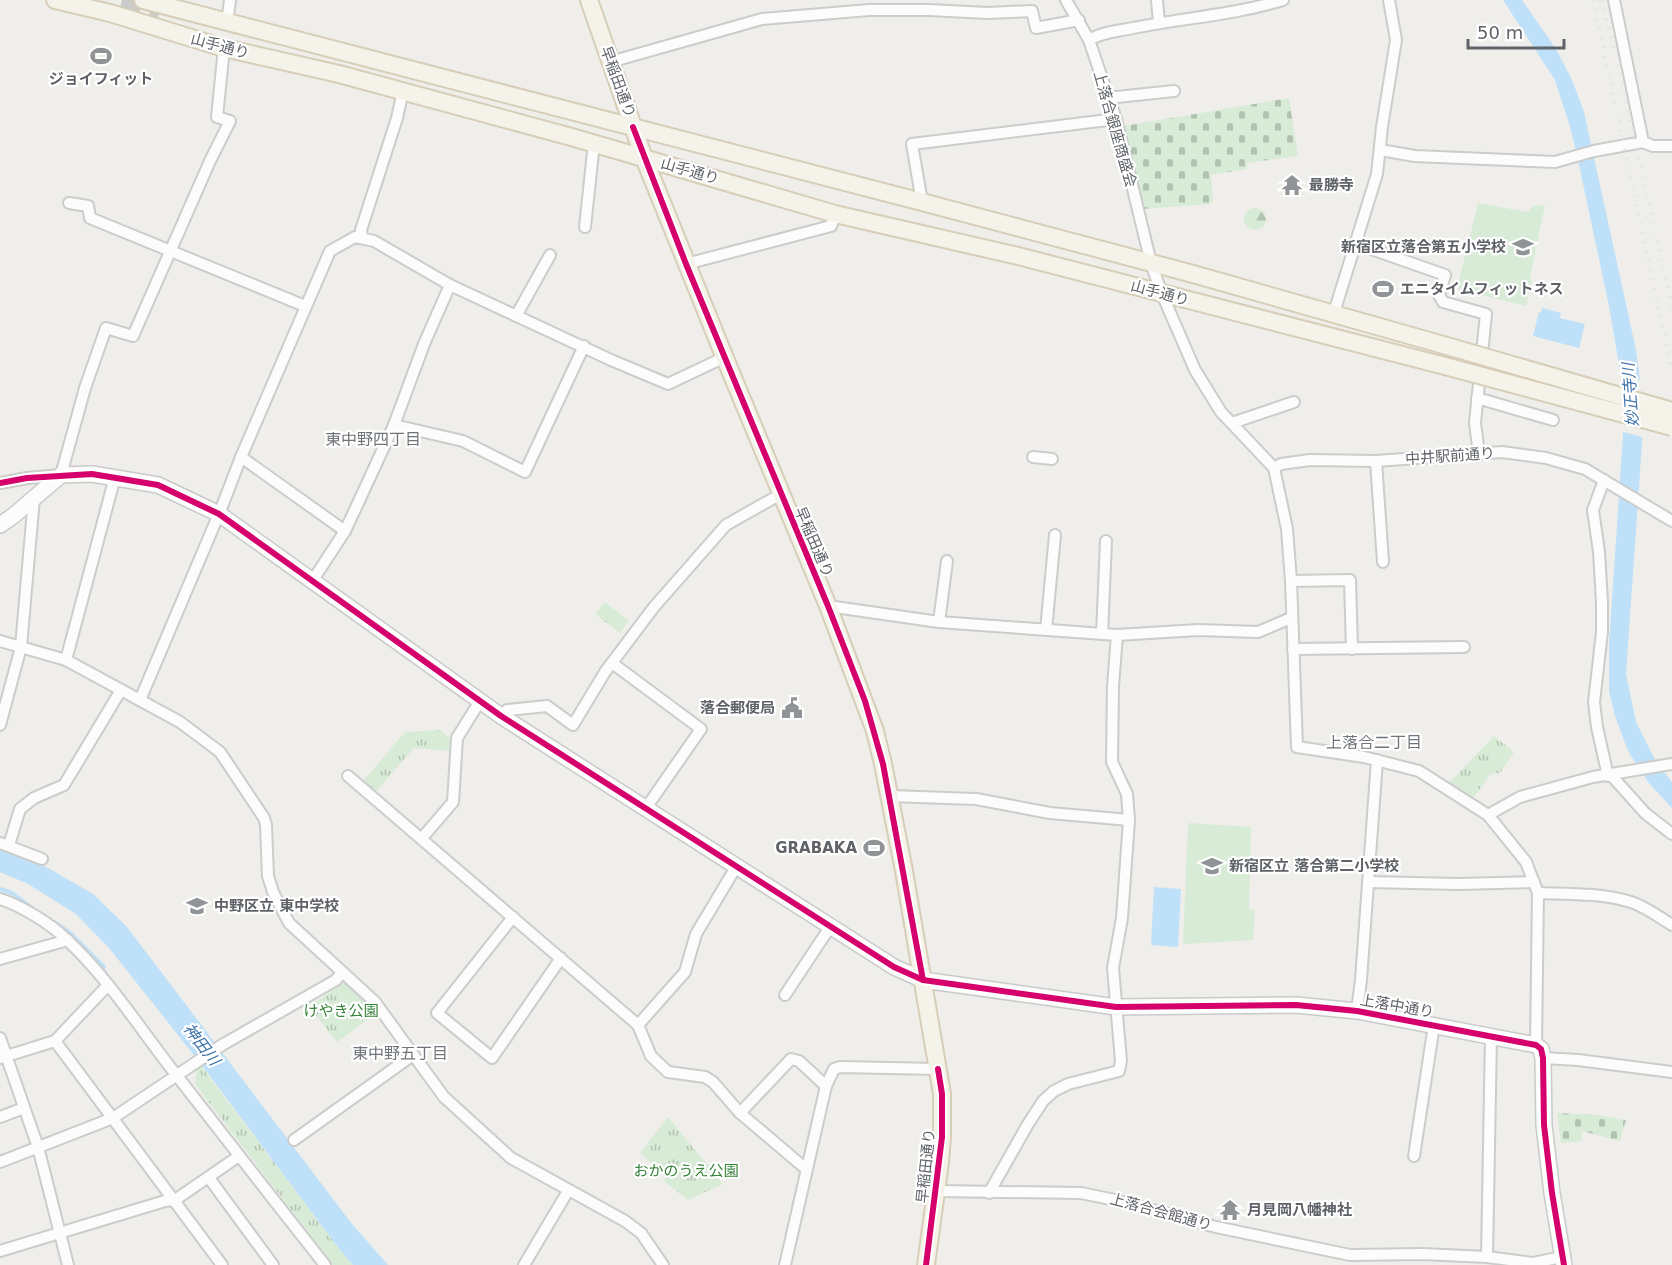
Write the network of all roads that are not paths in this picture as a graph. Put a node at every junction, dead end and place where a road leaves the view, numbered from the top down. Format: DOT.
graph roads {
  1 [pos="56,0"];
  2 [pos="142,0"];
  3 [pos="230,0"];
  4 [pos="589,0"];
  5 [pos="1066,0"];
  6 [pos="1157,0"];
  7 [pos="1283,0"];
  8 [pos="1389,0"];
  9 [pos="1614,0"];
  10 [pos="1079,20"];
  11 [pos="227,23"];
  12 [pos="1159,23"];
  13 [pos="1089,40"];
  14 [pos="224,48"];
  15 [pos="610,62"];
  16 [pos="403,91"];
  17 [pos="1174,91"];
  18 [pos="1107,98"];
  19 [pos="1116,119"];
  20 [pos="633,127"];
  21 [pos="1643,142"];
  22 [pos="594,143"];
  23 [pos="1672,146"];
  24 [pos="1380,150"];
  25 [pos="644,158"];
  26 [pos="922,202"];
  27 [pos="69,203"];
  28 [pos="835,214"];
  29 [pos="585,227"];
  30 [pos="362,237"];
  31 [pos="1354,243"];
  32 [pos="171,250"];
  33 [pos="550,255"];
  34 [pos="1151,263"];
  35 [pos="686,264"];
  36 [pos="450,285"];
  37 [pos="1162,294"];
  38 [pos="305,306"];
  39 [pos="1333,315"];
  40 [pos="516,316"];
  41 [pos="1326,335"];
  42 [pos="584,346"];
  43 [pos="724,357"];
  44 [pos="1477,398"];
  45 [pos="1294,402"];
  46 [pos="1672,411"];
  47 [pos="1553,420"];
  48 [pos="1232,423"];
  49 [pos="394,425"];
  50 [pos="1672,427"];
  51 [pos="1479,454"];
  52 [pos="241,457"];
  53 [pos="1033,458"];
  54 [pos="1052,459"];
  55 [pos="1376,461"];
  56 [pos="1274,468"];
  57 [pos="61,476"];
  58 [pos="115,477"];
  59 [pos="1604,480"];
  60 [pos="0,483"];
  61 [pos="780,494"];
  62 [pos="34,498"];
  63 [pos="219,514"];
  64 [pos="1672,521"];
  65 [pos="0,525"];
  66 [pos="345,531"];
  67 [pos="1054,535"];
  68 [pos="1106,541"];
  69 [pos="947,561"];
  70 [pos="1383,562"];
  71 [pos="313,580"];
  72 [pos="1291,581"];
  73 [pos="828,606"];
  74 [pos="1292,618"];
  75 [pos="939,622"];
  76 [pos="1046,630"];
  77 [pos="1102,634"];
  78 [pos="1118,635"];
  79 [pos="0,641"];
  80 [pos="1464,646"];
  81 [pos="21,647"];
  82 [pos="1293,649"];
  83 [pos="1352,649"];
  84 [pos="66,660"];
  85 [pos="612,663"];
  86 [pos="121,690"];
  87 [pos="140,700"];
  88 [pos="480,702"];
  89 [pos="501,716"];
  90 [pos="0,725"];
  91 [pos="1377,760"];
  92 [pos="1672,764"];
  93 [pos="1610,775"];
  94 [pos="348,776"];
  95 [pos="890,796"];
  96 [pos="646,808"];
  97 [pos="1488,815"];
  98 [pos="1129,820"];
  99 [pos="1672,834"];
  100 [pos="422,838"];
  101 [pos="5,844"];
  102 [pos="42,859"];
  103 [pos="736,867"];
  104 [pos="1368,882"];
  105 [pos="1534,882"];
  106 [pos="1538,893"];
  107 [pos="0,899"];
  108 [pos="513,917"];
  109 [pos="1672,925"];
  110 [pos="830,927"];
  111 [pos="68,940"];
  112 [pos="561,958"];
  113 [pos="0,959"];
  114 [pos="342,972"];
  115 [pos="923,980"];
  116 [pos="108,985"];
  117 [pos="784,995"];
  118 [pos="1116,1007"];
  119 [pos="1357,1011"];
  120 [pos="638,1025"];
  121 [pos="1434,1025"];
  122 [pos="1491,1035"];
  123 [pos="0,1038"];
  124 [pos="55,1041"];
  125 [pos="1540,1051"];
  126 [pos="412,1055"];
  127 [pos="3,1057"];
  128 [pos="938,1069"];
  129 [pos="1672,1072"];
  130 [pos="177,1075"];
  131 [pos="826,1086"];
  132 [pos="24,1108"];
  133 [pos="740,1113"];
  134 [pos="0,1117"];
  135 [pos="113,1118"];
  136 [pos="294,1140"];
  137 [pos="38,1147"];
  138 [pos="239,1156"];
  139 [pos="1414,1156"];
  140 [pos="0,1162"];
  141 [pos="806,1169"];
  142 [pos="209,1178"];
  143 [pos="568,1191"];
  144 [pos="936,1191"];
  145 [pos="989,1193"];
  146 [pos="175,1200"];
  147 [pos="60,1232"];
  148 [pos="0,1251"];
  149 [pos="1487,1257"];
  150 [pos="1563,1261"];
  151 [pos="1502,1262"];
  152 [pos="218,1264"];
  153 [pos="68,1265"];
  154 [pos="273,1265"];
  155 [pos="325,1265"];
  156 [pos="524,1265"];
  157 [pos="663,1265"];
  158 [pos="785,1265"];
  159 [pos="926,1265"];
  1 -- 14 [label="main road, 山手通り"];
  2 -- 11 [label="main road, 山手通り"];
  3 -- 11 [label="street"];
  4 -- 15 [label="main road, 早稲田通り"];
  5 -- 10 [label="street, 上落合銀座商盛会"];
  6 -- 12 [label="street"];
  7 -- 12 [label="street"];
  8 -- 24 [label="street"];
  9 -- 21 [label="street"];
  10 -- 13 [label="street, 上落合銀座商盛会"];
  10 -- 15 [label="street"];
  11 -- 20 [label="main road, 山手通り"];
  12 -- 13 [label="street"];
  13 -- 18 [label="street, 上落合銀座商盛会"];
  14 -- 16 [label="main road, 山手通り"];
  14 -- 32 [label="street"];
  15 -- 20 [label="main road, 早稲田通り"];
  16 -- 22 [label="main road, 山手通り"];
  16 -- 30 [label="street"];
  17 -- 18 [label="street"];
  18 -- 19 [label="street, 上落合銀座商盛会"];
  19 -- 26 [label="street"];
  19 -- 34 [label="street, 上落合銀座商盛会"];
  20 -- 25 [label="main road, 早稲田通り"];
  20 -- 26 [label="main road, 山手通り"];
  21 -- 23 [label="street"];
  21 -- 24 [label="street"];
  22 -- 25 [label="main road, 山手通り"];
  22 -- 29 [label="street"];
  24 -- 31 [label="street"];
  25 -- 28 [label="main road, 山手通り"];
  25 -- 35 [label="main road, 早稲田通り"];
  26 -- 34 [label="main road, 山手通り"];
  27 -- 32 [label="street"];
  28 -- 35 [label="street"];
  28 -- 37 [label="main road, 山手通り"];
  30 -- 36 [label="street"];
  30 -- 38 [label="street"];
  31 -- 39 [label="street"];
  31 -- 44 [label="street"];
  32 -- 38 [label="street"];
  32 -- 57 [label="street"];
  33 -- 40 [label="street"];
  34 -- 37 [label="street, 上落合銀座商盛会"];
  34 -- 39 [label="main road, 山手通り"];
  35 -- 43 [label="main road, 早稲田通り"];
  36 -- 40 [label="street"];
  36 -- 49 [label="street"];
  37 -- 41 [label="main road, 山手通り"];
  37 -- 48 [label="street, 上落合銀座商盛会"];
  38 -- 52 [label="street"];
  39 -- 41 [label="main road"];
  39 -- 46 [label="main road, 山手通り, bridge"];
  40 -- 42 [label="street"];
  41 -- 50 [label="main road, 山手通り, bridge"];
  42 -- 43 [label="street"];
  42 -- 49 [label="street"];
  43 -- 61 [label="main road, 早稲田通り"];
  44 -- 47 [label="street"];
  44 -- 51 [label="street"];
  45 -- 48 [label="street"];
  48 -- 56 [label="street, 上落合銀座商盛会"];
  49 -- 66 [label="street"];
  51 -- 55 [label="street, 中井駅前通り"];
  51 -- 59 [label="street, 中井駅前通り"];
  52 -- 63 [label="street"];
  52 -- 66 [label="street"];
  53 -- 54 [label="street"];
  55 -- 56 [label="street, 中井駅前通り"];
  55 -- 70 [label="street"];
  56 -- 72 [label="street"];
  57 -- 58 [label="street, 上落中通り"];
  57 -- 60 [label="street"];
  57 -- 62 [label="street"];
  58 -- 63 [label="street, 上落中通り"];
  58 -- 84 [label="street"];
  59 -- 64 [label="street, 中井駅前通り"];
  59 -- 93 [label="street"];
  61 -- 73 [label="main road, 早稲田通り"];
  61 -- 85 [label="street"];
  62 -- 65 [label="street"];
  62 -- 81 [label="street"];
  63 -- 71 [label="street, 上落中通り"];
  63 -- 87 [label="street"];
  66 -- 71 [label="street"];
  67 -- 76 [label="street"];
  68 -- 77 [label="street"];
  69 -- 75 [label="street"];
  71 -- 88 [label="street, 上落中通り"];
  72 -- 74 [label="street"];
  72 -- 83 [label="street"];
  73 -- 75 [label="street"];
  73 -- 95 [label="main road, 早稲田通り"];
  74 -- 78 [label="street"];
  74 -- 82 [label="street"];
  75 -- 76 [label="street"];
  76 -- 77 [label="street"];
  77 -- 78 [label="street"];
  78 -- 98 [label="street"];
  79 -- 81 [label="street"];
  80 -- 83 [label="street"];
  81 -- 84 [label="street"];
  81 -- 90 [label="street"];
  82 -- 83 [label="street"];
  82 -- 91 [label="street"];
  84 -- 86 [label="street"];
  85 -- 89 [label="street"];
  85 -- 96 [label="street"];
  86 -- 87 [label="street"];
  86 -- 101 [label="street"];
  87 -- 114 [label="street"];
  88 -- 89 [label="street, 上落中通り"];
  88 -- 100 [label="street"];
  89 -- 96 [label="street, 上落中通り"];
  91 -- 97 [label="street"];
  91 -- 104 [label="street"];
  92 -- 93 [label="street"];
  93 -- 97 [label="street"];
  93 -- 99 [label="street"];
  94 -- 100 [label="street"];
  95 -- 98 [label="street"];
  95 -- 115 [label="main road, 早稲田通り"];
  96 -- 103 [label="street, 上落中通り"];
  97 -- 105 [label="street"];
  98 -- 118 [label="street"];
  100 -- 108 [label="street"];
  101 -- 102 [label="street"];
  103 -- 110 [label="street, 上落中通り"];
  103 -- 120 [label="street"];
  104 -- 105 [label="street"];
  104 -- 119 [label="street"];
  105 -- 106 [label="street"];
  106 -- 109 [label="street"];
  106 -- 125 [label="street"];
  107 -- 111 [label="street"];
  108 -- 112 [label="street"];
  108 -- 112 [label="street"];
  110 -- 115 [label="street, 上落中通り"];
  110 -- 117 [label="street"];
  111 -- 113 [label="street"];
  111 -- 116 [label="street"];
  112 -- 120 [label="street"];
  114 -- 126 [label="street"];
  114 -- 130 [label="street"];
  115 -- 118 [label="street, 上落中通り"];
  115 -- 128 [label="main road, 早稲田通り"];
  116 -- 124 [label="street"];
  116 -- 130 [label="street"];
  118 -- 119 [label="street, 上落中通り"];
  118 -- 145 [label="street"];
  119 -- 121 [label="street, 上落中通り"];
  120 -- 133 [label="street"];
  121 -- 122 [label="street, 上落中通り"];
  121 -- 139 [label="street"];
  122 -- 125 [label="street, 上落中通り"];
  122 -- 149 [label="street"];
  123 -- 127 [label="street"];
  124 -- 127 [label="street"];
  124 -- 135 [label="street"];
  125 -- 129 [label="street"];
  125 -- 150 [label="street"];
  126 -- 136 [label="street"];
  126 -- 143 [label="street"];
  127 -- 132 [label="street"];
  128 -- 131 [label="street"];
  128 -- 144 [label="main road, 早稲田通り"];
  130 -- 135 [label="street"];
  130 -- 138 [label="street"];
  131 -- 133 [label="street"];
  131 -- 141 [label="street"];
  132 -- 134 [label="street"];
  132 -- 137 [label="street"];
  133 -- 141 [label="street"];
  135 -- 137 [label="street"];
  135 -- 146 [label="street"];
  137 -- 140 [label="street"];
  137 -- 147 [label="street"];
  138 -- 142 [label="street"];
  138 -- 155 [label="street"];
  141 -- 158 [label="street"];
  142 -- 146 [label="street"];
  142 -- 154 [label="street"];
  143 -- 156 [label="street"];
  143 -- 157 [label="street"];
  144 -- 145 [label="street, 上落合会館通り"];
  144 -- 159 [label="main road, 早稲田通り"];
  145 -- 149 [label="street, 上落合会館通り"];
  146 -- 147 [label="street"];
  146 -- 152 [label="street"];
  147 -- 148 [label="street"];
  147 -- 153 [label="street"];
  149 -- 151 [label="street, 上落合会館通り"];
  150 -- 151 [label="street, 上落合会館通り"];
}
